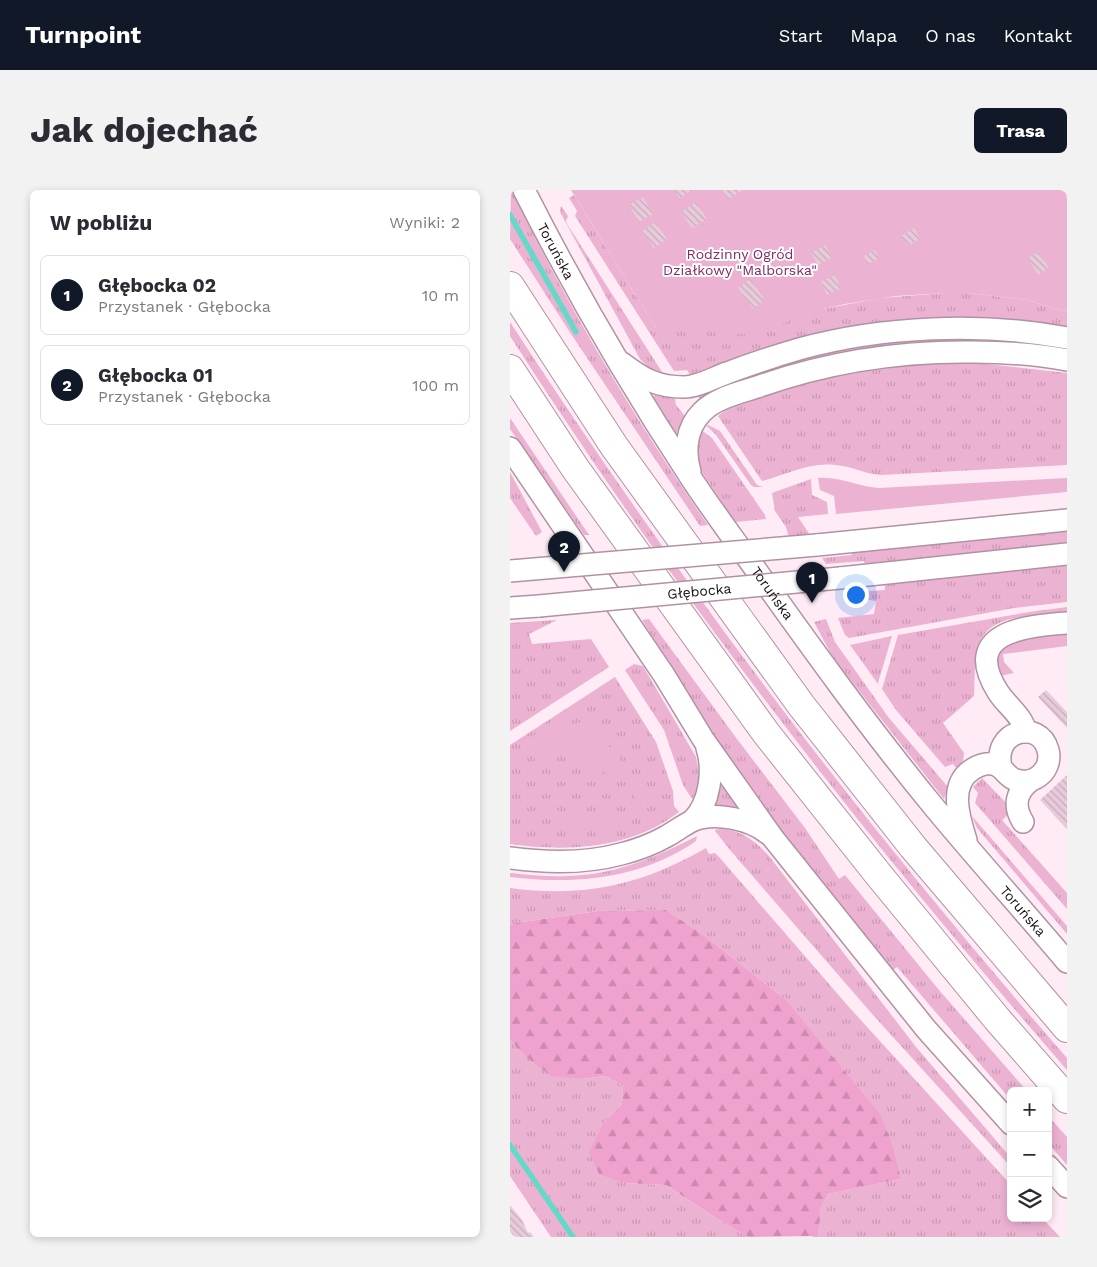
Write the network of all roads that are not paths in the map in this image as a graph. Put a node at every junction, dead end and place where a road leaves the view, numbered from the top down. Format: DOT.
graph roads {
  1 [pos="524,190"];
  2 [pos="510,286"];
  3 [pos="1067,338"];
  4 [pos="615,357"];
  5 [pos="1067,360"];
  6 [pos="510,369"];
  7 [pos="510,448"];
  8 [pos="692,479"];
  9 [pos="1067,520"];
  10 [pos="1067,554"];
  11 [pos="510,571"];
  12 [pos="510,608"];
  13 [pos="1067,623"];
  14 [pos="1026,732"];
  15 [pos="703,739"];
  16 [pos="1001,767"];
  17 [pos="1030,780"];
  18 [pos="693,820"];
  19 [pos="1023,822"];
  20 [pos="773,838"];
  21 [pos="970,849"];
  22 [pos="510,858"];
  23 [pos="1067,962"];
  24 [pos="1067,1028"];
  25 [pos="1067,1099"];
  26 [pos="1007,1120"];
  27 [pos="1052,1170"];
  28 [pos="1067,1187"];
  1 -- 4 [label="street, Toruńska"];
  2 -- 24 [label="highway"];
  3 -- 4 [label="street"];
  4 -- 8 [label="street, Toruńska"];
  5 -- 8 [label="street"];
  6 -- 25 [label="highway"];
  7 -- 15 [label="street"];
  8 -- 21 [label="street, Toruńska"];
  9 -- 11 [label="street, bridge"];
  10 -- 12 [label="street, Głębocka, bridge"];
  13 -- 14 [label="street"];
  14 -- 16 [label="street"];
  14 -- 17 [label="street"];
  15 -- 18 [label="street"];
  15 -- 20 [label="street"];
  16 -- 17 [label="street"];
  16 -- 21 [label="street"];
  17 -- 19 [label="street"];
  18 -- 20 [label="street"];
  18 -- 22 [label="street"];
  20 -- 26 [label="street"];
  21 -- 23 [label="street, Toruńska"];
  27 -- 28 [label="street"];
}
